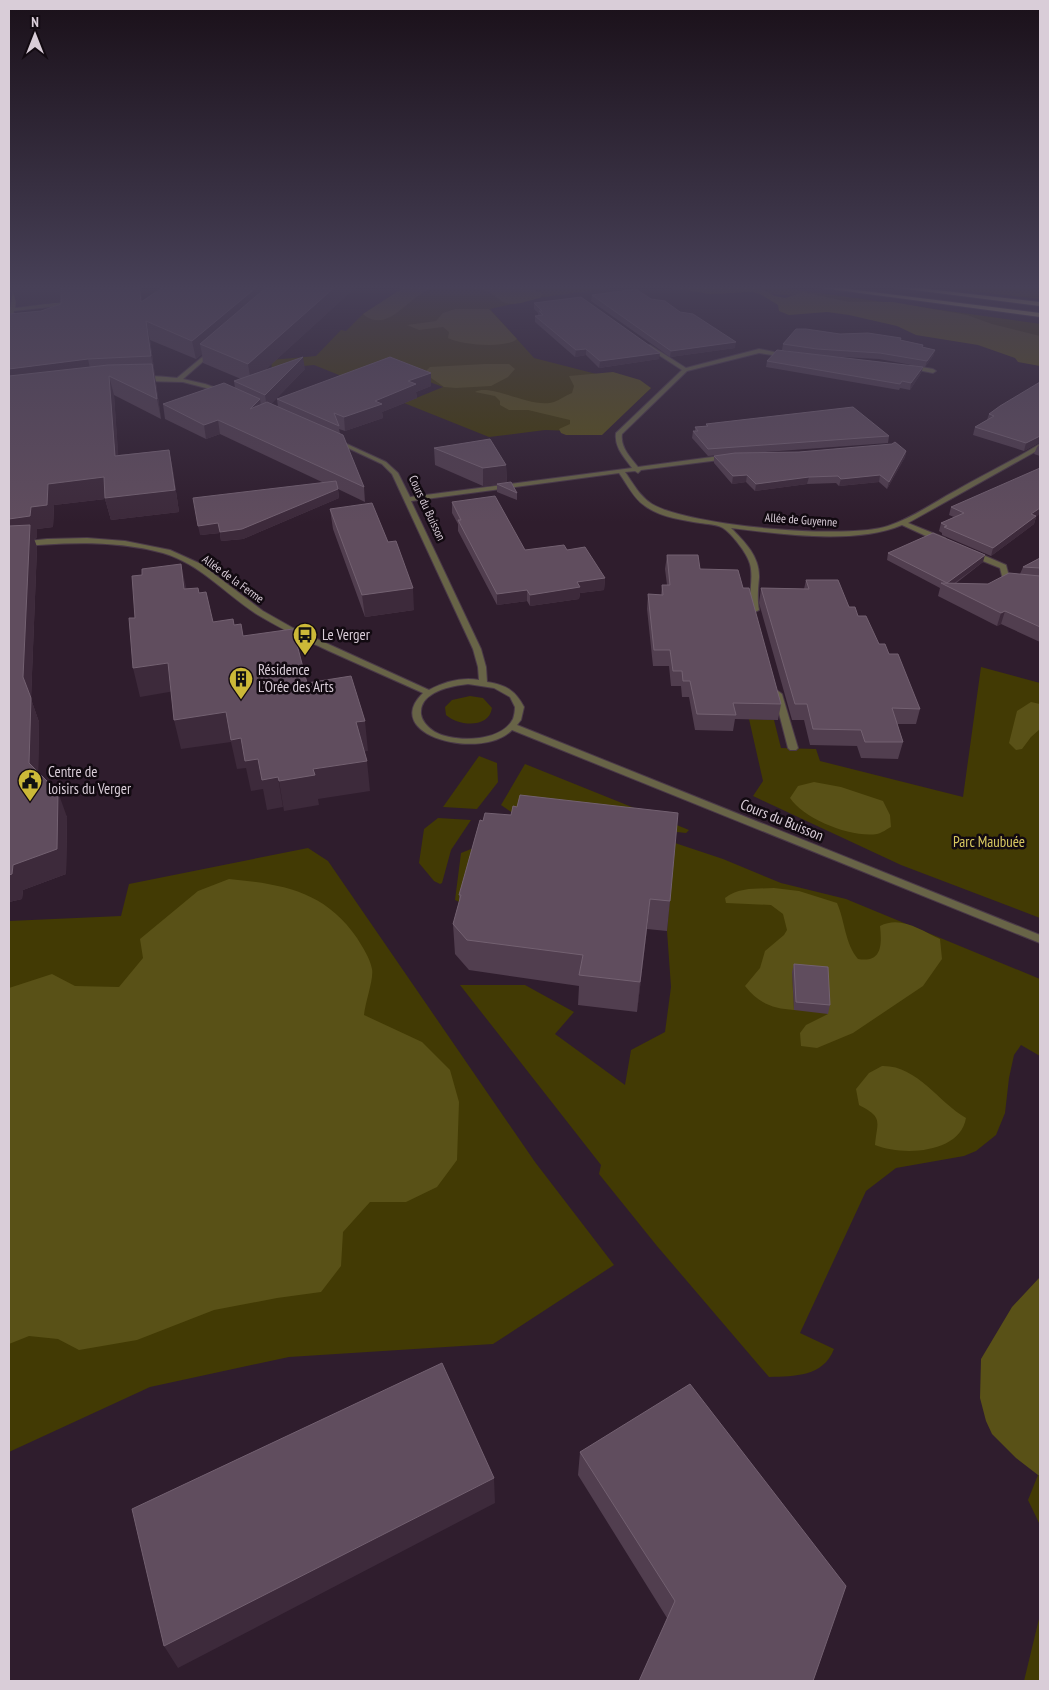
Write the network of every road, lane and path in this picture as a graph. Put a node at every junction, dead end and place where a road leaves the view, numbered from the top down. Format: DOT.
graph roads {
  1 [pos="196,365"];
  2 [pos="676,365"];
  3 [pos="705,365"];
  4 [pos="906,367"];
  5 [pos="685,370"];
  6 [pos="933,371"];
  7 [pos="179,379"];
  8 [pos="136,380"];
  9 [pos="233,396"];
  10 [pos="326,437"];
  11 [pos="1040,446"];
  12 [pos="734,456"];
  13 [pos="638,471"];
  14 [pos="622,473"];
  15 [pos="408,499"];
  16 [pos="903,523"];
  17 [pos="724,525"];
  18 [pos="949,543"];
  19 [pos="9,545"];
  20 [pos="967,551"];
  21 [pos="1024,583"];
  22 [pos="757,618"];
  23 [pos="483,682"];
  24 [pos="775,684"];
  25 [pos="429,693"];
  26 [pos="513,727"];
  27 [pos="793,748"];
  28 [pos="1040,939"];
  1 -- 7 [label="street"];
  2 -- 5 [label="street"];
  3 -- 5 [label="street"];
  4 -- 6 [label="street"];
  5 -- 13 [label="street"];
  7 -- 8 [label="street"];
  7 -- 9 [label="street"];
  10 -- 15 [label="street, Cours du Buisson"];
  11 -- 16 [label="street, Allée de Guyenne"];
  12 -- 13 [label="street"];
  13 -- 14 [label="street"];
  14 -- 15 [label="street"];
  14 -- 17 [label="street, Allée de Guyenne"];
  15 -- 23 [label="street, Cours du Buisson"];
  16 -- 17 [label="street, Allée de Guyenne"];
  16 -- 18 [label="street"];
  17 -- 22 [label="street"];
  19 -- 25 [label="street, Allée de la Ferme"];
  20 -- 21 [label="street"];
  23 -- 25 [label="street"];
  23 -- 26 [label="street"];
  24 -- 27 [label="street"];
  25 -- 26 [label="street"];
  26 -- 28 [label="street, Cours du Buisson"];
}
